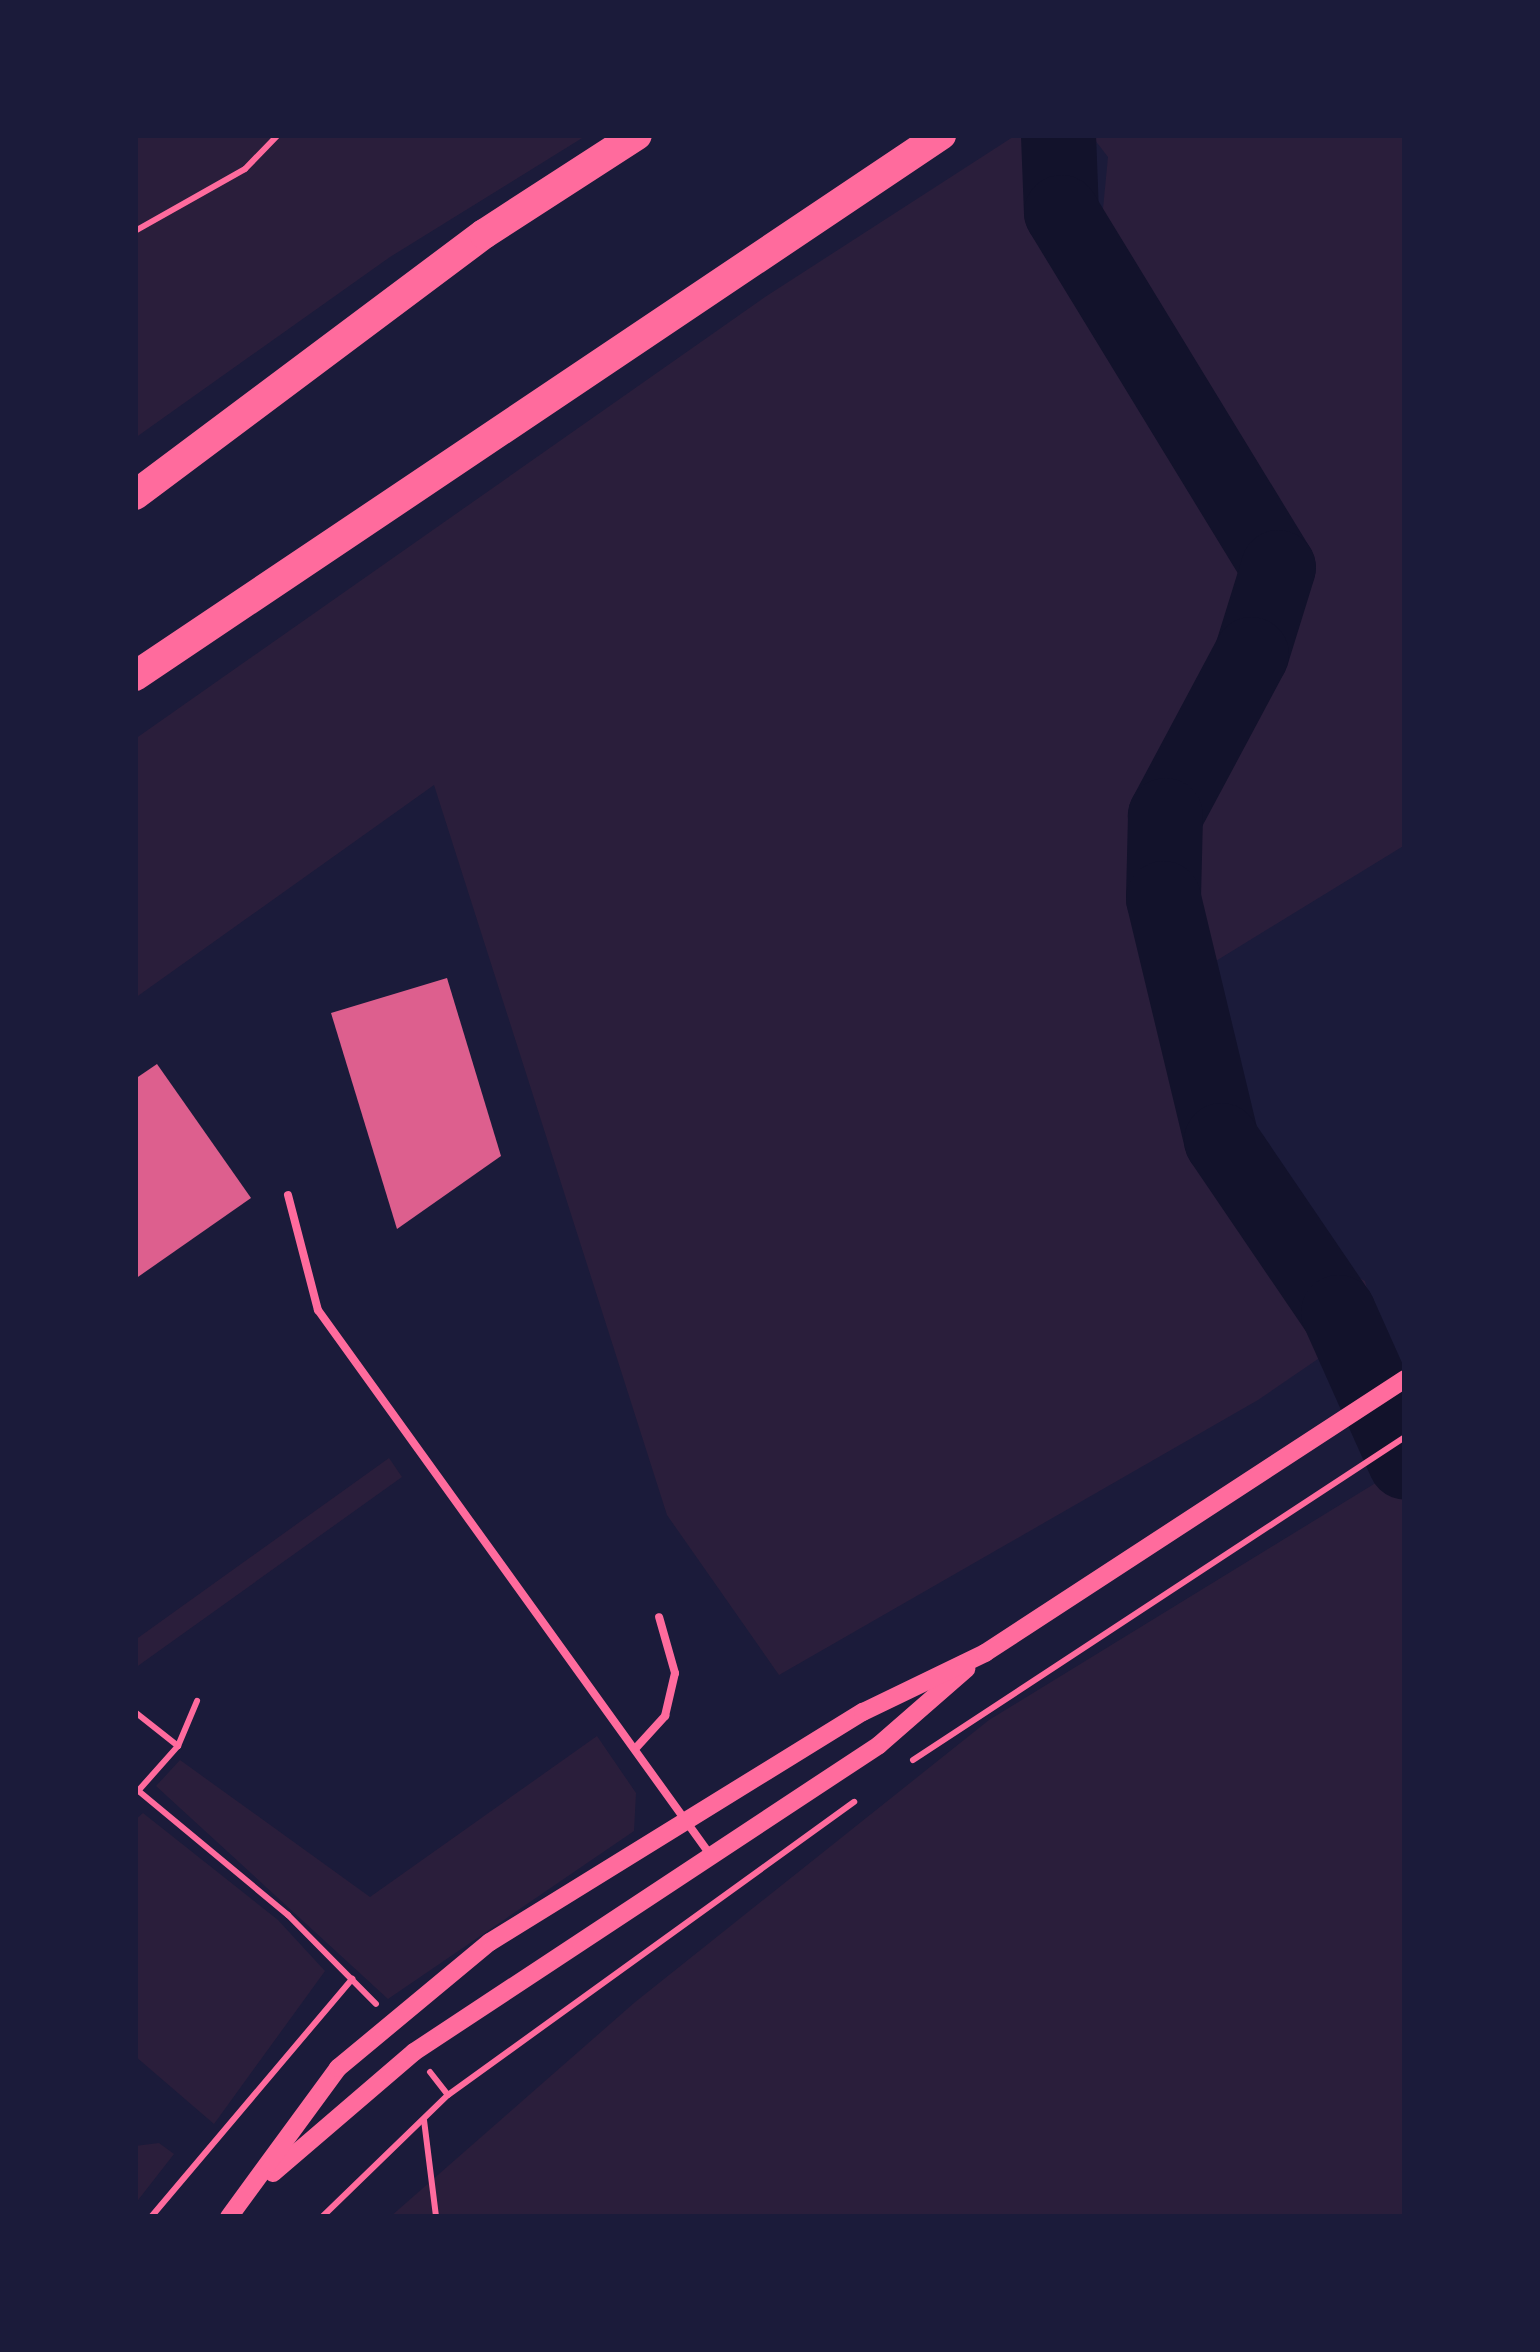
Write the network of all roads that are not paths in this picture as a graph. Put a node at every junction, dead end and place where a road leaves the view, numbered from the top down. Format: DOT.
graph roads {
  1 [pos="637,135"];
  2 [pos="941,135"];
  3 [pos="135,495"];
  4 [pos="135,676"];
  5 [pos="288,1195"];
  6 [pos="1405,1379"];
  7 [pos="660,1617"];
  8 [pos="984,1652"];
  9 [pos="635,1749"];
  10 [pos="684,1818"];
  11 [pos="714,1859"];
  12 [pos="253,2189"];
  13 [pos="228,2217"];
  1 -- 3 [label="highway"];
  2 -- 4 [label="highway"];
  5 -- 9 [label="lane"];
  6 -- 8 [label="street"];
  7 -- 9 [label="lane"];
  8 -- 10 [label="street"];
  8 -- 11 [label="street"];
  9 -- 10 [label="lane"];
  10 -- 11 [label="lane"];
  10 -- 12 [label="street"];
  11 -- 12 [label="street"];
  12 -- 13 [label="street"];
}
